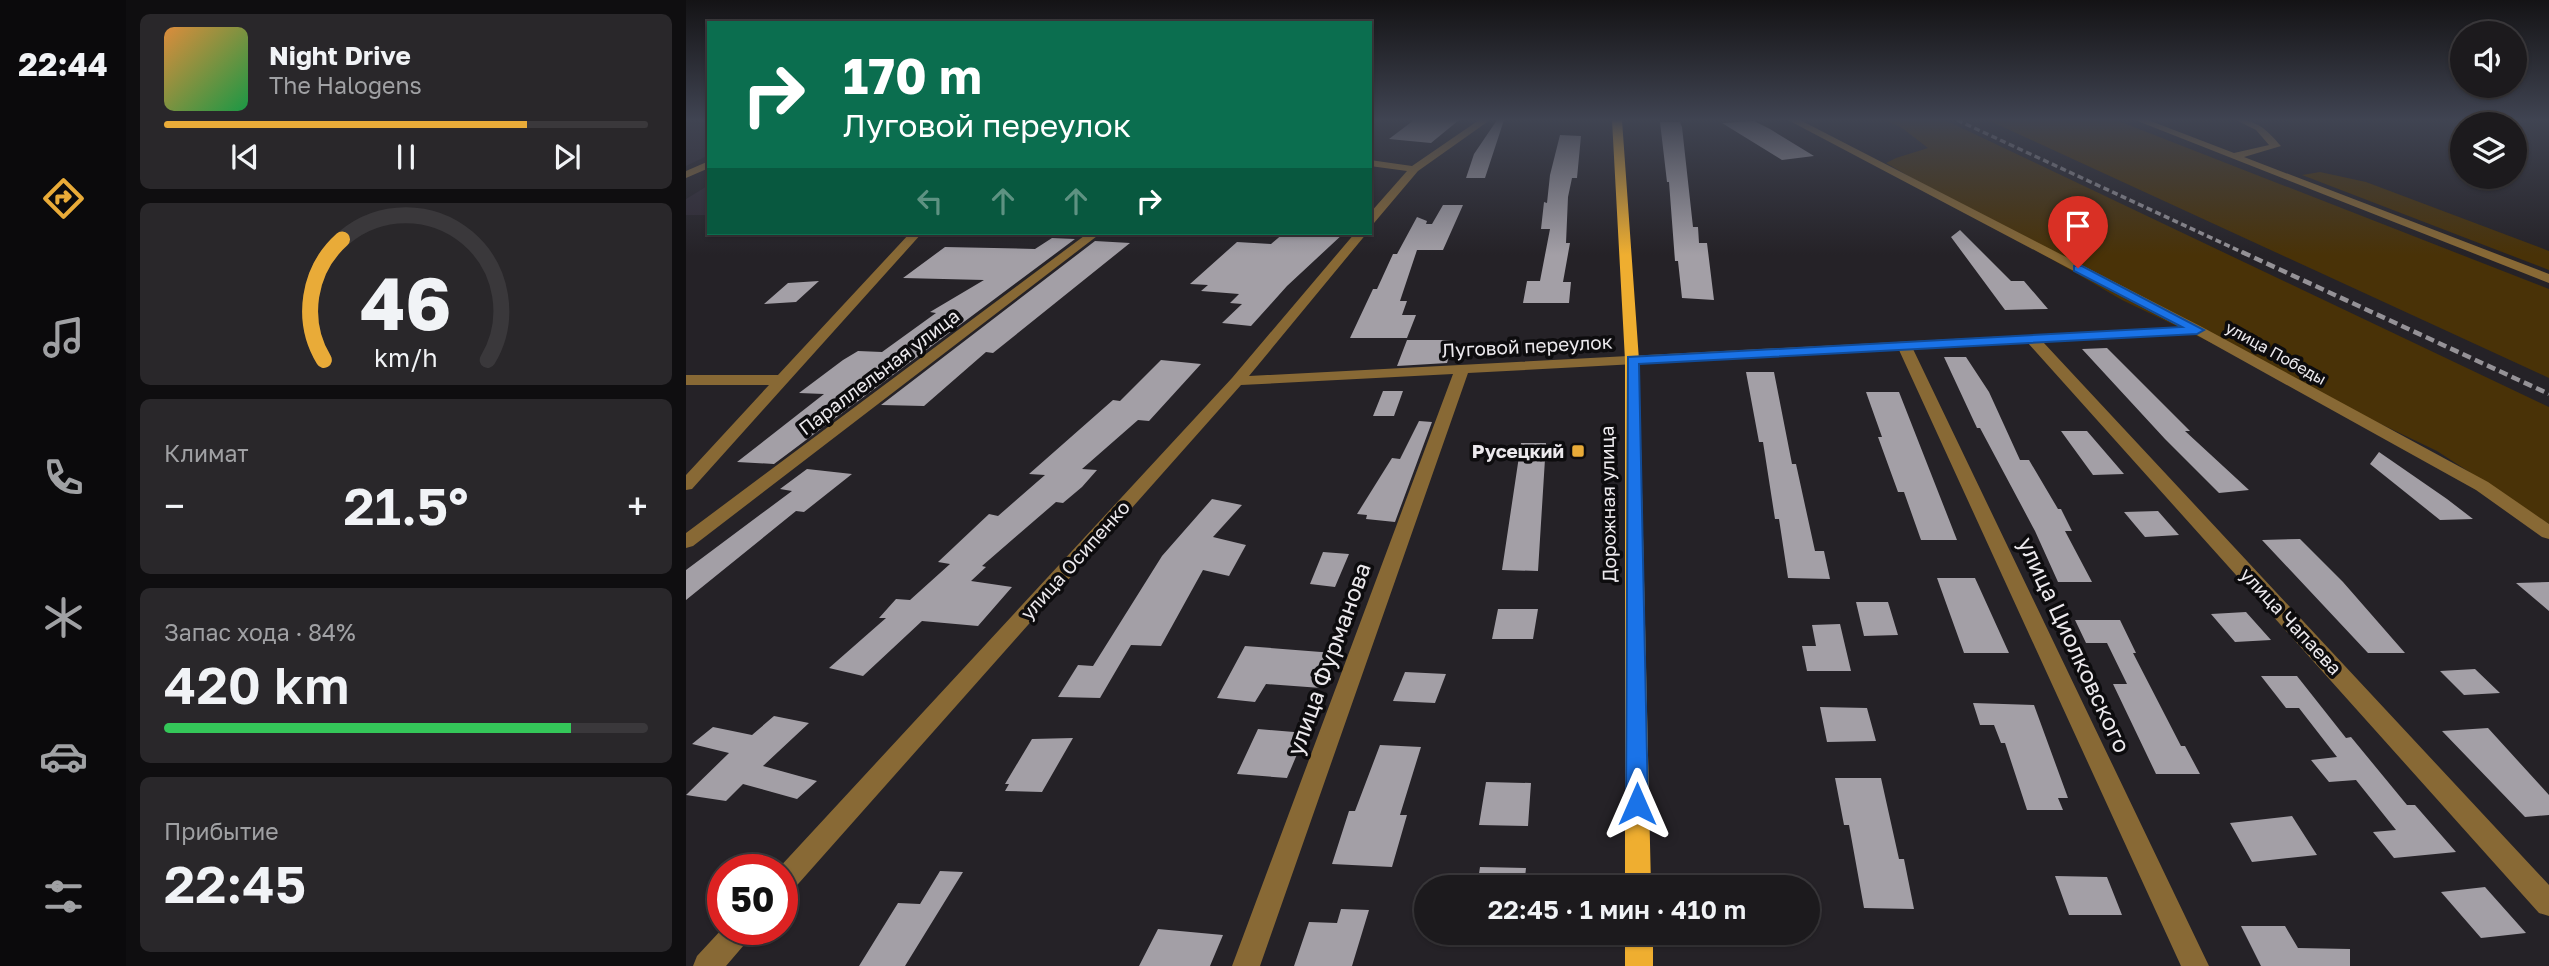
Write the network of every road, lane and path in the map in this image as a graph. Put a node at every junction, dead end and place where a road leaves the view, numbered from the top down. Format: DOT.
graph roads {
  1 [pos="707,165"];
  2 [pos="1385,165"];
  3 [pos="1420,165"];
  4 [pos="1620,165"];
  5 [pos="1880,165"];
  6 [pos="2257,165"];
  7 [pos="1414,169"];
  8 [pos="686,175"];
  9 [pos="1372,220"];
  10 [pos="914,235"];
  11 [pos="1092,235"];
  12 [pos="1359,235"];
  13 [pos="2549,279"];
  14 [pos="2197,330"];
  15 [pos="2032,339"];
  16 [pos="1905,346"];
  17 [pos="1632,360"];
  18 [pos="1462,369"];
  19 [pos="686,380"];
  20 [pos="780,380"];
  21 [pos="1237,381"];
  22 [pos="686,485"];
  23 [pos="2549,533"];
  24 [pos="686,542"];
  25 [pos="798,865"];
  26 [pos="1638,875"];
  27 [pos="2549,904"];
  28 [pos="726,945"];
  29 [pos="1639,945"];
  30 [pos="707,966"];
  31 [pos="1245,966"];
  32 [pos="1639,966"];
  33 [pos="2195,966"];
  1 -- 8 [label="street"];
  2 -- 7 [label="street"];
  3 -- 7 [label="street"];
  4 -- 17 [label="main road, Дорожная улица"];
  5 -- 14 [label="street, улица Победы"];
  6 -- 13 [label="street"];
  7 -- 9 [label="street"];
  10 -- 20 [label="street"];
  11 -- 24 [label="street, Параллельная улица"];
  12 -- 21 [label="street, улица Осипенко"];
  14 -- 15 [label="street, Луговой переулок"];
  14 -- 23 [label="street, улица Победы"];
  15 -- 16 [label="street, Луговой переулок"];
  15 -- 27 [label="street, улица Чапаева"];
  16 -- 17 [label="street, Луговой переулок"];
  16 -- 33 [label="street, улица Циолковского"];
  17 -- 18 [label="street, Луговой переулок"];
  17 -- 26 [label="main road, Дорожная улица"];
  18 -- 21 [label="street, Луговой переулок"];
  18 -- 31 [label="street, улица Фурманова"];
  19 -- 20 [label="street"];
  20 -- 22 [label="street"];
  21 -- 25 [label="street, улица Осипенко"];
  28 -- 30 [label="street"];
  29 -- 32 [label="main road"];
}
